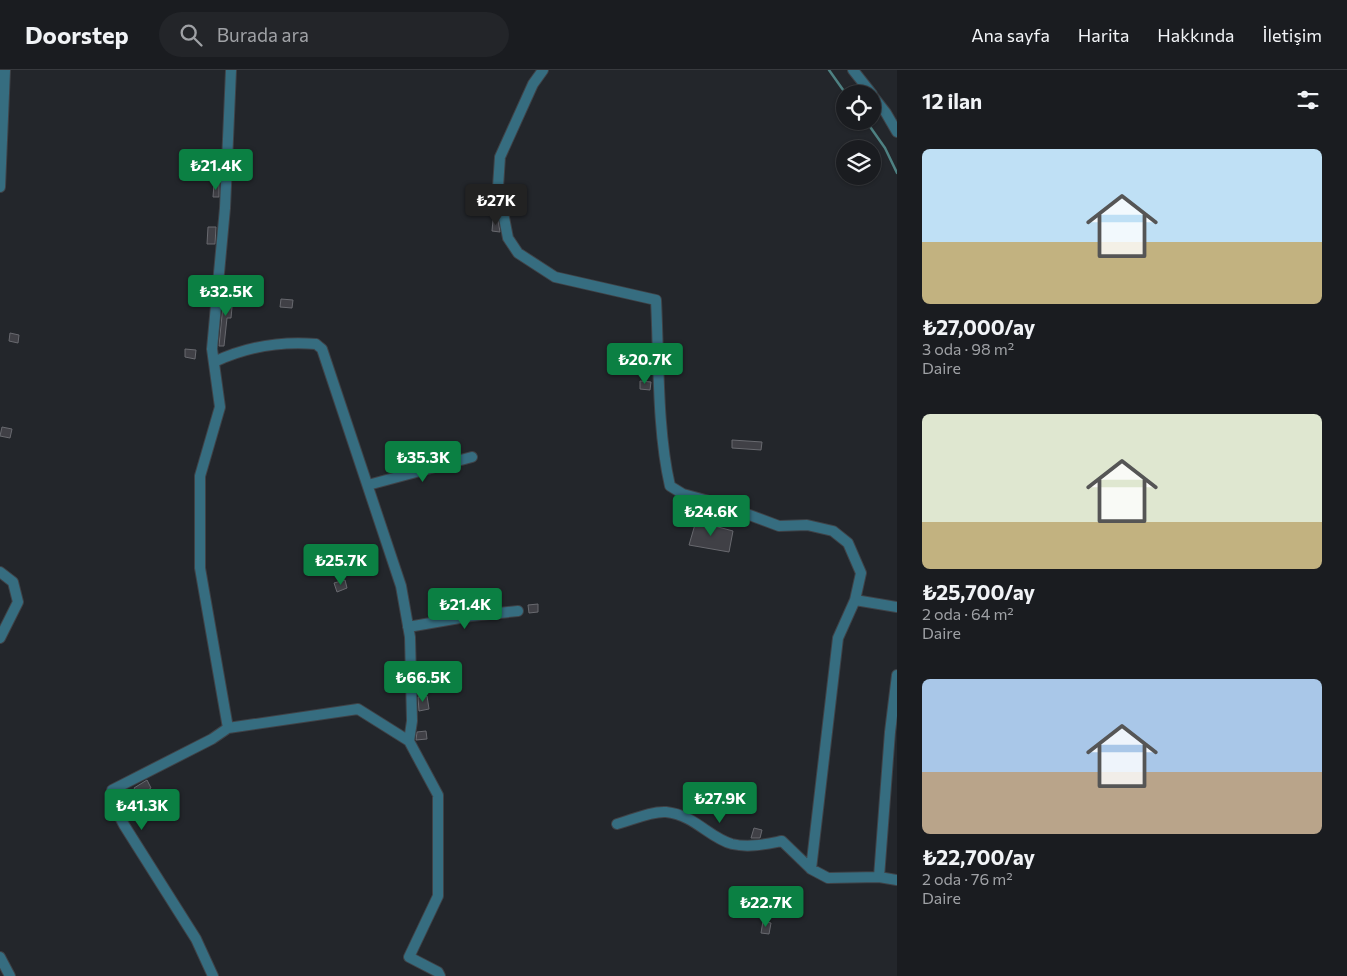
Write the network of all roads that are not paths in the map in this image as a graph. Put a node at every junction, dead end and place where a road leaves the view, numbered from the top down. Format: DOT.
graph roads {
  1 [pos="5,70"];
  2 [pos="231,70"];
  3 [pos="543,70"];
  4 [pos="853,70"];
  5 [pos="865,85"];
  6 [pos="881,106"];
  7 [pos="897,132"];
  8 [pos="2,135"];
  9 [pos="0,187"];
  10 [pos="214,362"];
  11 [pos="472,457"];
  12 [pos="368,485"];
  13 [pos="0,572"];
  14 [pos="855,600"];
  15 [pos="897,607"];
  16 [pos="518,611"];
  17 [pos="408,627"];
  18 [pos="0,638"];
  19 [pos="897,675"];
  20 [pos="228,728"];
  21 [pos="408,741"];
  22 [pos="617,824"];
  23 [pos="811,869"];
  24 [pos="879,877"];
  25 [pos="897,880"];
  26 [pos="0,957"];
  27 [pos="10,976"];
  28 [pos="213,976"];
  29 [pos="440,976"];
  1 -- 8 [label="street"];
  2 -- 10 [label="street"];
  3 -- 14 [label="street"];
  4 -- 5 [label="street"];
  6 -- 7 [label="street"];
  8 -- 9 [label="street"];
  10 -- 12 [label="street"];
  10 -- 20 [label="street"];
  11 -- 12 [label="street"];
  12 -- 17 [label="street"];
  13 -- 18 [label="street"];
  14 -- 15 [label="street"];
  14 -- 23 [label="street"];
  16 -- 17 [label="street"];
  17 -- 21 [label="street"];
  19 -- 24 [label="street"];
  20 -- 21 [label="street"];
  20 -- 28 [label="street"];
  21 -- 29 [label="street"];
  22 -- 23 [label="street"];
  23 -- 24 [label="street"];
  24 -- 25 [label="street"];
  26 -- 27 [label="street"];
}
